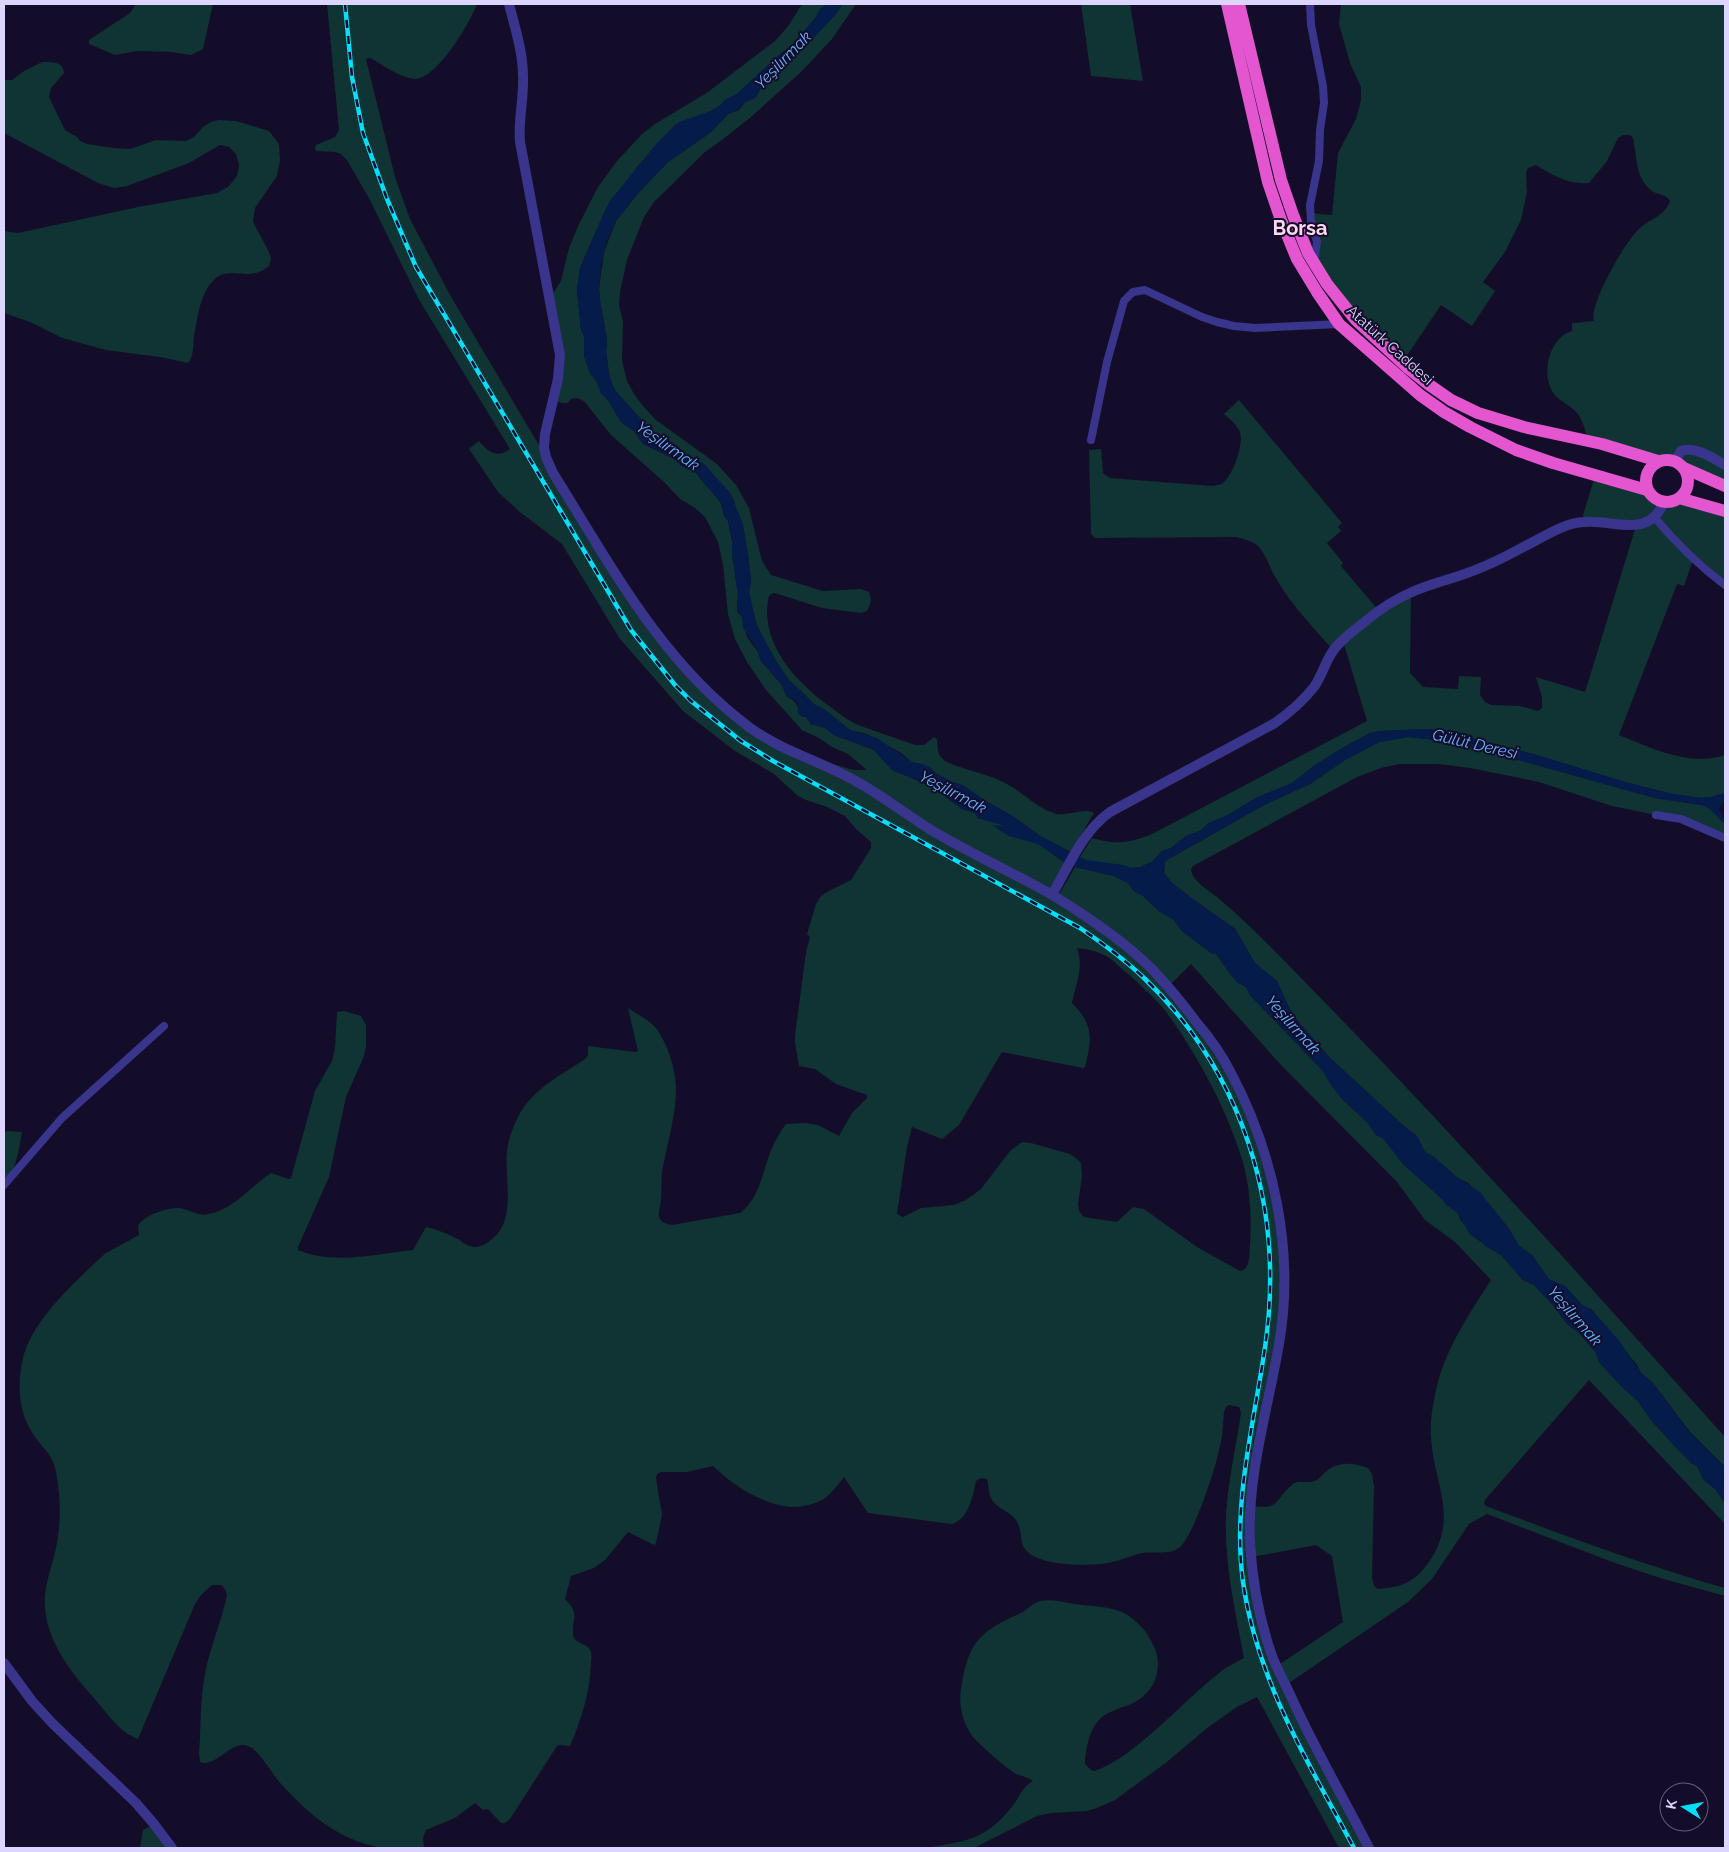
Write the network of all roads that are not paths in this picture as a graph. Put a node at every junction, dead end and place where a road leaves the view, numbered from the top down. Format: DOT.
graph roads {
  1 [pos="509,4"];
  2 [pos="1227,4"];
  3 [pos="1239,4"];
  4 [pos="1310,4"];
  5 [pos="1314,263"];
  6 [pos="1340,324"];
  7 [pos="1092,440"];
  8 [pos="1658,461"];
  9 [pos="1679,464"];
  10 [pos="1725,465"];
  11 [pos="1725,486"];
  12 [pos="1648,490"];
  13 [pos="1680,498"];
  14 [pos="1664,502"];
  15 [pos="1725,511"];
  16 [pos="1654,517"];
  17 [pos="1725,585"];
  18 [pos="1656,815"];
  19 [pos="1725,838"];
  20 [pos="1052,895"];
  21 [pos="164,1026"];
  22 [pos="4,1185"];
  23 [pos="4,1664"];
  24 [pos="172,1848"];
  25 [pos="1369,1848"];
  1 -- 20 [label="street"];
  2 -- 6 [label="highway, Atatürk Caddesi"];
  3 -- 5 [label="highway, Atatürk Caddesi"];
  4 -- 5 [label="street"];
  5 -- 8 [label="highway, Atatürk Caddesi"];
  6 -- 7 [label="street"];
  6 -- 12 [label="highway, Atatürk Caddesi"];
  8 -- 9 [label="highway, Atatürk Caddesi"];
  8 -- 12 [label="highway"];
  9 -- 10 [label="street"];
  9 -- 11 [label="highway, Atatürk Caddesi"];
  9 -- 13 [label="highway"];
  12 -- 14 [label="highway, Atatürk Caddesi"];
  13 -- 14 [label="highway"];
  13 -- 15 [label="highway"];
  14 -- 16 [label="street"];
  16 -- 17 [label="street"];
  16 -- 20 [label="street"];
  18 -- 19 [label="street"];
  20 -- 25 [label="street"];
  21 -- 22 [label="street"];
  23 -- 24 [label="street"];
}
